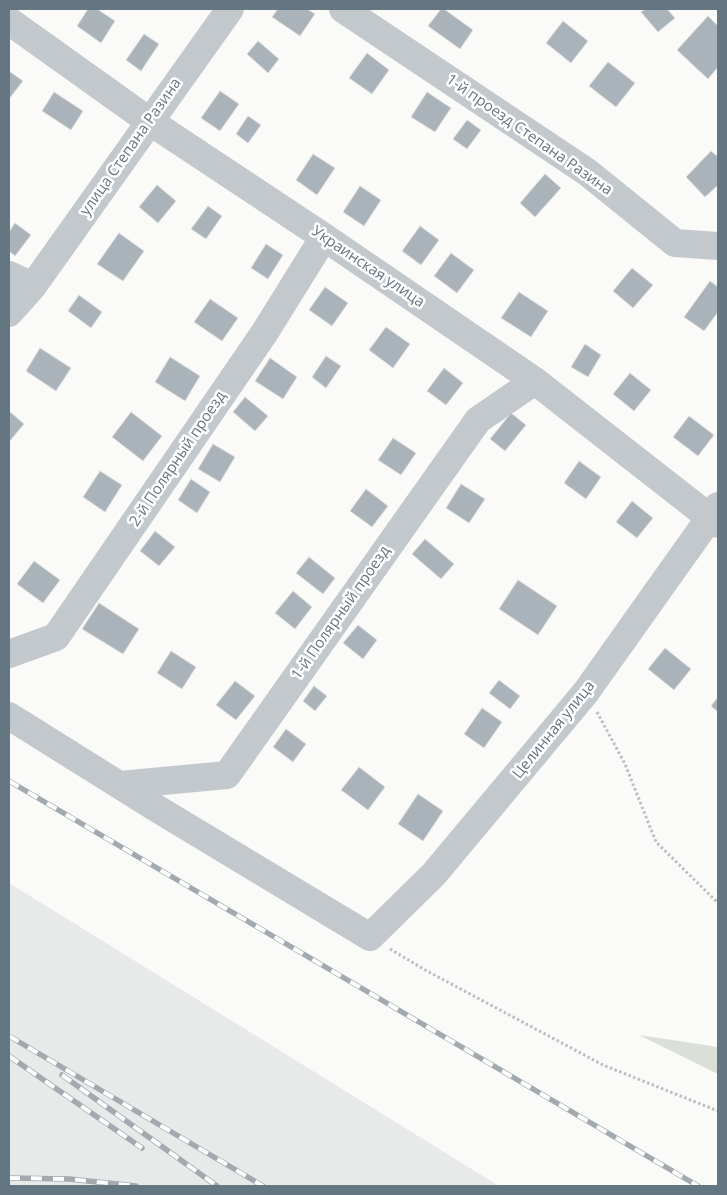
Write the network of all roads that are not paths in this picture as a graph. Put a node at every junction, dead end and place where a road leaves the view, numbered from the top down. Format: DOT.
graph roads {
  1 [pos="230,9"];
  2 [pos="343,9"];
  3 [pos="9,21"];
  4 [pos="149,121"];
  5 [pos="324,237"];
  6 [pos="718,246"];
  7 [pos="17,284"];
  8 [pos="9,313"];
  9 [pos="536,382"];
  10 [pos="716,515"];
  11 [pos="9,654"];
  12 [pos="9,716"];
  13 [pos="120,785"];
  1 -- 4 [label="street, улица Степана Разина"];
  2 -- 6 [label="street, 1-й проезд Степана Разина"];
  3 -- 4 [label="street, Украинская улица"];
  4 -- 5 [label="street, Украинская улица"];
  4 -- 7 [label="street, улица Степана Разина"];
  5 -- 9 [label="street, Украинская улица"];
  5 -- 11 [label="street, 2-й Полярный проезд"];
  7 -- 8 [label="street, улица Степана Разина"];
  9 -- 10 [label="street, Украинская улица"];
  9 -- 13 [label="street, 1-й Полярный проезд"];
  10 -- 13 [label="street, Целинная улица"];
  12 -- 13 [label="street"];
}
